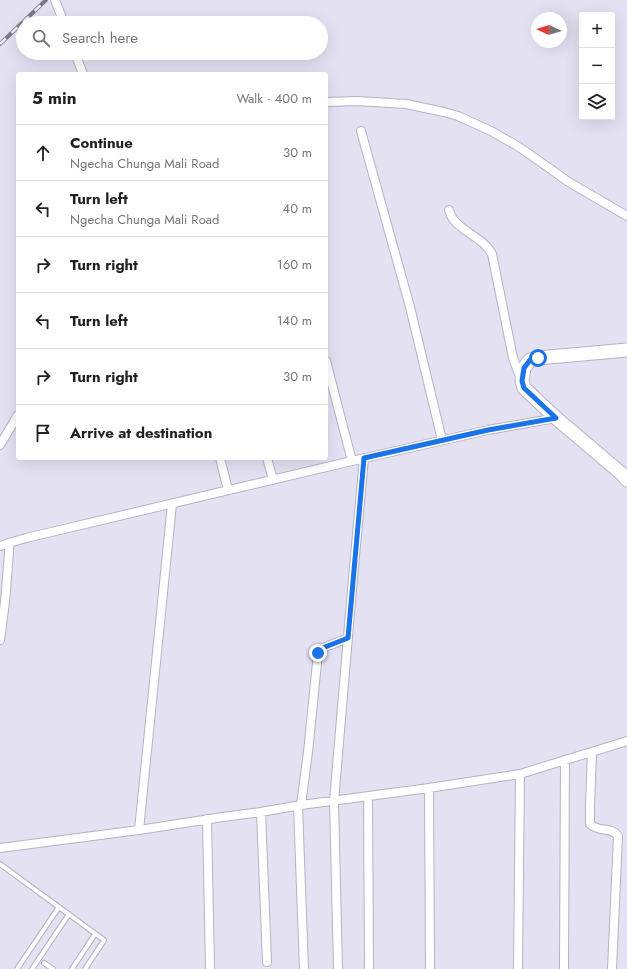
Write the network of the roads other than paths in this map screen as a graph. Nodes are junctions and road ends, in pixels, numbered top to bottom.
1 (56, 4) edge
2 (61, 16) edge
3 (78, 60) edge
4 (82, 72) edge
5 (328, 102) edge
6 (362, 131) dead end
7 (449, 210) dead end
8 (627, 216) edge
9 (627, 350) edge
10 (328, 369) edge
11 (522, 381) junction
12 (16, 418) edge
13 (556, 418) junction
14 (442, 440) junction
15 (0, 445) edge
16 (364, 458) junction
17 (220, 460) edge
18 (268, 460) edge
19 (352, 461) junction
20 (273, 480) junction
21 (627, 480) edge
22 (228, 490) junction
23 (172, 504) junction
24 (9, 543) junction
25 (0, 546) edge
26 (348, 638) junction
27 (0, 640) edge
28 (627, 741) edge
29 (592, 752) junction
30 (565, 760) junction
31 (520, 774) junction
32 (429, 788) junction
33 (368, 796) junction
34 (334, 801) junction
35 (299, 806) junction
36 (261, 812) junction
37 (207, 819) junction
38 (139, 830) junction
39 (0, 848) edge
40 (0, 864) edge
41 (59, 907) junction
42 (69, 914) junction
43 (95, 934) junction
44 (267, 962) dead end
45 (44, 963) dead end
46 (17, 969) edge
47 (32, 969) edge
48 (53, 969) edge
49 (72, 969) edge
50 (85, 969) edge
51 (210, 969) edge
52 (304, 969) edge
53 (338, 969) edge
54 (370, 969) edge
55 (430, 969) edge
56 (518, 969) edge
57 (564, 969) edge
58 (612, 969) edge

1 - 2 street
3 - 4 street
5 - 8 street
6 - 14 street
7 - 11 street
9 - 11 main road
10 - 19 street
11 - 13 main road
12 - 15 street
13 - 14 street
13 - 21 main road
14 - 16 street
16 - 19 street
16 - 26 street
17 - 22 street
18 - 20 street
19 - 20 street
20 - 22 street
22 - 23 street
23 - 24 street
23 - 38 street
24 - 25 street
24 - 27 street
26 - 34 street
26 - 35 street
28 - 29 street
29 - 30 street
29 - 58 street
30 - 31 street
30 - 57 street
31 - 32 street
31 - 56 street
32 - 33 street
32 - 55 street
33 - 34 street
33 - 54 street
34 - 35 street
34 - 53 street
35 - 36 street
35 - 52 street
36 - 37 street
36 - 44 street
37 - 38 street
37 - 51 street
38 - 39 street
40 - 41 lane
41 - 42 lane
41 - 46 lane
42 - 43 lane
42 - 47 lane
43 - 49 lane
43 - 50 lane
45 - 48 lane

